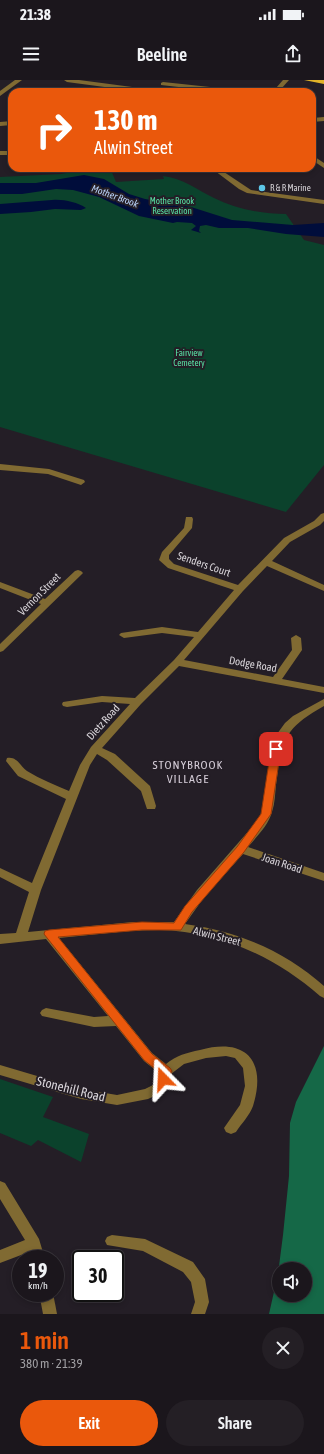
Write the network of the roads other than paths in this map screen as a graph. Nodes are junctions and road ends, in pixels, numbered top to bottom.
1 (19, 80) edge
2 (67, 80) edge
3 (286, 80) edge
4 (307, 80) edge
5 (165, 82) edge
6 (324, 82) edge
7 (8, 88) edge
8 (126, 88) edge
9 (199, 88) edge
10 (279, 88) dead end
11 (0, 94) edge
12 (8, 96) dead end
13 (220, 172) edge
14 (324, 202) edge
15 (0, 467) edge
16 (81, 482) dead end
17 (324, 516) edge
18 (189, 519) dead end
19 (266, 562) junction
20 (78, 573) dead end
21 (2, 586) edge
22 (323, 587) edge
23 (240, 589) junction
24 (46, 603) junction
25 (124, 635) dead end
26 (200, 635) junction
27 (296, 638) dead end
28 (0, 649) edge
29 (177, 662) junction
30 (276, 680) junction
31 (324, 690) edge
32 (137, 702) junction
33 (324, 702) edge
34 (67, 704) dead end
35 (95, 748) junction
36 (11, 761) dead end
37 (72, 798) junction
38 (152, 806) dead end
39 (241, 849) junction
40 (0, 872) edge
41 (324, 877) edge
42 (35, 890) junction
43 (177, 927) junction
44 (49, 934) junction
45 (20, 937) junction
46 (0, 939) edge
47 (324, 994) edge
48 (46, 1013) dead end
49 (119, 1021) junction
50 (0, 1070) edge
51 (166, 1071) junction
52 (231, 1128) dead end
53 (0, 1187) edge
54 (112, 1241) dead end
55 (34, 1243) junction
56 (36, 1250) edge
57 (0, 1257) edge
58 (48, 1302) edge
59 (50, 1314) edge
60 (198, 1314) edge

1 - 7 street
2 - 8 street
3 - 10 street
4 - 6 main road
5 - 9 street
11 - 12 street
13 - 14 street
15 - 16 street
17 - 19 street, Dietz Road
18 - 23 street, Senders Court
19 - 22 street
19 - 23 street, Dietz Road
20 - 24 street, Vernon Street
21 - 24 street
23 - 26 street, Dietz Road
24 - 28 street, Vernon Street
25 - 26 street
26 - 29 street, Dietz Road
27 - 30 street
29 - 30 street, Dodge Road
29 - 32 street, Dietz Road
30 - 31 street, Dodge Road
32 - 34 street
32 - 35 street, Dietz Road
33 - 39 street
35 - 37 street, Dietz Road
35 - 38 street
36 - 37 street
37 - 42 street, Dietz Road
39 - 41 street, Joan Road
39 - 43 street
40 - 42 street
42 - 45 street, Dietz Road
43 - 44 street, Alwin Street
43 - 47 street, Alwin Street
44 - 45 street, Alwin Street
44 - 49 street
45 - 46 street, Alwin Street
48 - 49 street
49 - 51 street
50 - 51 street, Stonehill Road
51 - 52 street
53 - 55 street
54 - 60 street
55 - 56 street
55 - 57 street
58 - 59 street

